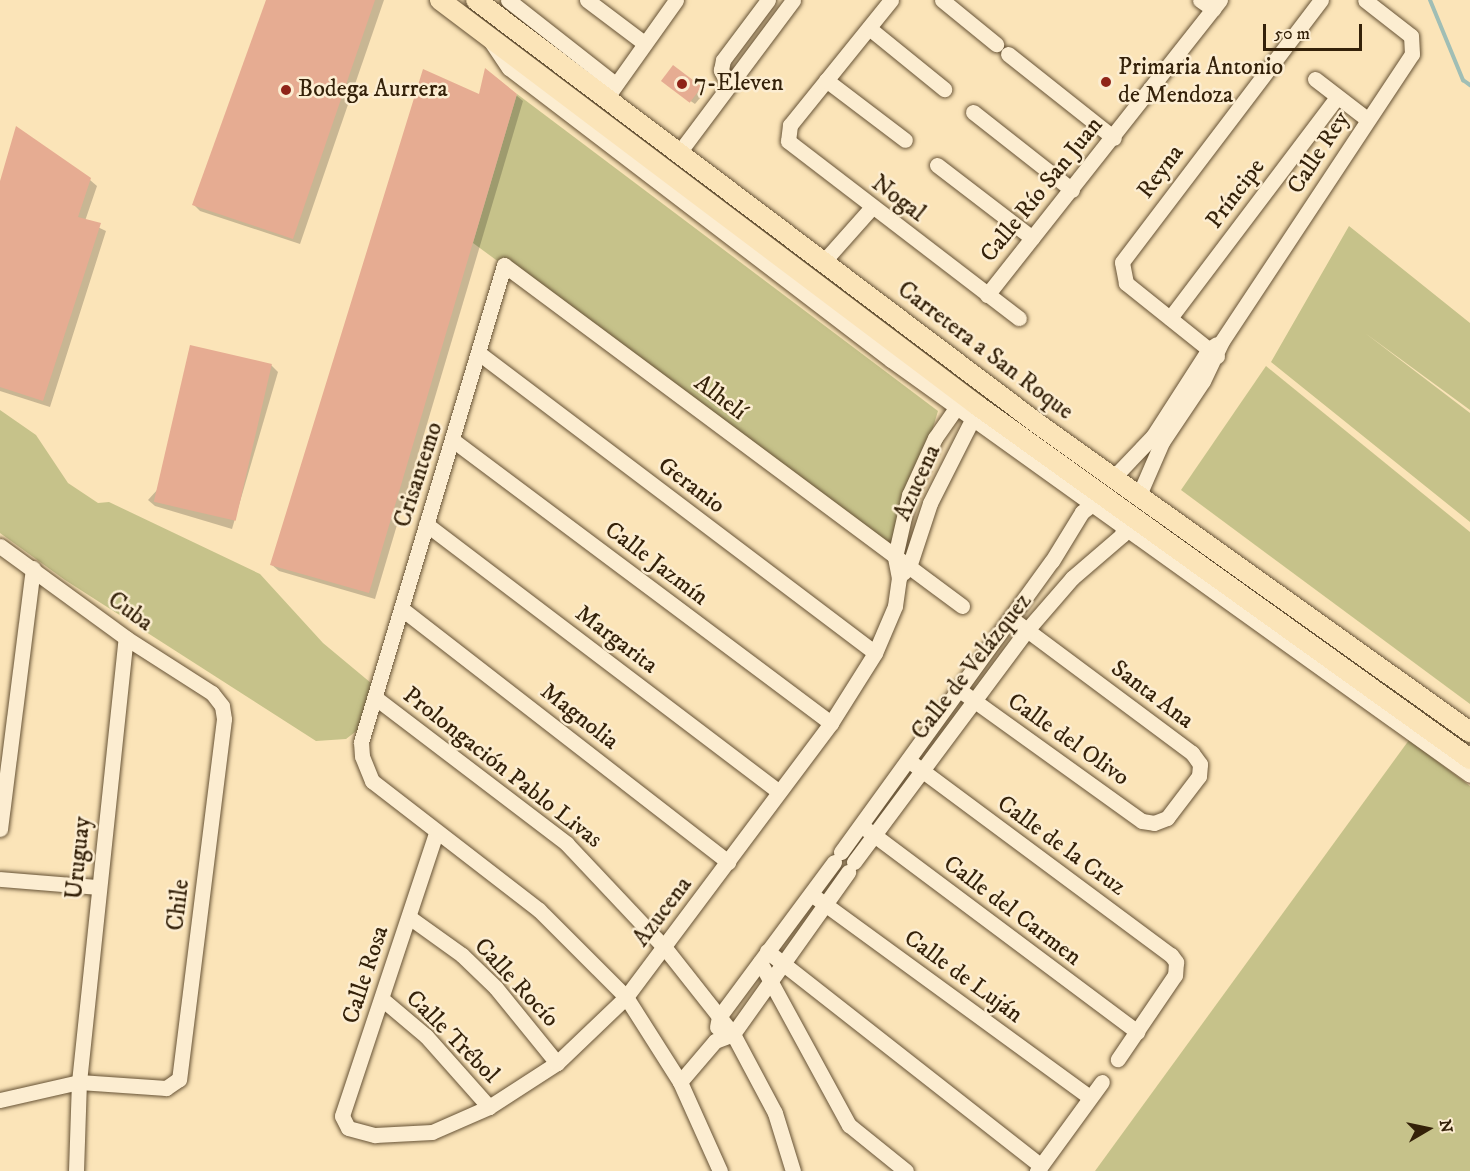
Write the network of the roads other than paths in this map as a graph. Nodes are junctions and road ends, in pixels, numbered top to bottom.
1 (440, 0) edge
2 (476, 0) edge
3 (508, 0) edge
4 (587, 0) edge
5 (676, 0) edge
6 (768, 0) edge
7 (793, 0) edge
8 (891, 0) edge
9 (942, 0) edge
10 (1321, 0) edge
11 (1365, 0) edge
12 (1211, 3) edge
13 (869, 28) junction
14 (489, 37) junction
15 (644, 43) junction
16 (573, 74) junction
17 (1315, 79) dead end
18 (826, 80) junction
19 (728, 84) junction
20 (944, 88) dead end
21 (610, 92) junction
22 (1337, 97) junction
23 (973, 112) dead end
24 (1367, 119) junction
25 (1114, 138) junction
26 (906, 140) dead end
27 (678, 154) junction
28 (937, 165) dead end
29 (1072, 190) junction
30 (871, 208) junction
31 (1032, 238) junction
32 (762, 243) junction
33 (824, 261) junction
34 (504, 265) joint
35 (987, 295) junction
36 (863, 318) junction
37 (1018, 318) dead end
38 (1170, 318) junction
39 (1216, 348) junction
40 (938, 349) junction
41 (480, 354) junction
42 (971, 405) junction
43 (1038, 424) junction
44 (1157, 439) junction
45 (454, 441) junction
46 (1077, 452) junction
47 (1114, 477) junction
48 (1139, 495) junction
49 (1113, 506) junction
50 (426, 524) junction
51 (1178, 524) junction
52 (0, 546) edge
53 (895, 557) junction
54 (1052, 561) junction
55 (33, 568) junction
56 (904, 572) junction
57 (1072, 578) junction
58 (962, 606) dead end
59 (402, 609) junction
60 (1011, 618) junction
61 (1027, 630) junction
62 (126, 638) junction
63 (875, 653) junction
64 (958, 689) junction
65 (377, 699) junction
66 (972, 700) junction
67 (224, 719) joint
68 (831, 723) junction
69 (1470, 732) edge
70 (1470, 759) edge
71 (908, 760) junction
72 (921, 770) junction
73 (1470, 775) edge
74 (779, 792) junction
75 (1154, 823) joint
76 (861, 826) junction
77 (0, 829) edge
78 (436, 833) junction
79 (873, 836) junction
80 (728, 862) junction
81 (0, 879) edge
82 (98, 887) junction
83 (812, 894) junction
84 (826, 905) junction
85 (409, 917) junction
86 (665, 948) junction
87 (763, 956) junction
88 (783, 965) junction
89 (772, 981) junction
90 (626, 997) junction
91 (382, 999) junction
92 (719, 1017) junction
93 (1137, 1032) junction
94 (733, 1034) junction
95 (715, 1041) junction
96 (1118, 1059) dead end
97 (557, 1063) junction
98 (79, 1082) junction
99 (680, 1082) junction
100 (1102, 1083) dead end
101 (1089, 1097) junction
102 (0, 1100) edge
103 (489, 1107) junction
104 (348, 1128) joint
105 (1039, 1168) edge
106 (76, 1171) edge
107 (720, 1171) edge
108 (793, 1171) edge
109 (906, 1171) edge

1 - 14 main road
2 - 16 main road, Carretera a San Roque
3 - 21 street
4 - 15 street
5 - 15 street
6 - 19 street
7 - 19 street
8 - 13 street
9 - 25 street
10 - 38 street, Reyna
11 - 24 street, Calle Rey
12 - 25 street, Calle Río San Juan
13 - 18 street
13 - 20 street
14 - 16 main road
14 - 32 main road, Carretera a San Roque
14 - 42 street
15 - 21 street
16 - 21 main road, Carretera a San Roque
17 - 22 street
18 - 26 street
18 - 30 street, Nogal
19 - 27 street
21 - 27 main road, Carretera a San Roque
22 - 24 street
22 - 38 street, Príncipe
23 - 29 street
24 - 39 street, Calle Rey
25 - 29 street, Calle Río San Juan
27 - 33 main road, Carretera a San Roque
28 - 31 street
29 - 31 street, Calle Río San Juan
30 - 33 street
30 - 35 street, Nogal
31 - 35 street, Calle Río San Juan
32 - 33 main road
32 - 36 main road, Carretera a San Roque
33 - 36 main road
33 - 40 main road, Carretera a San Roque
34 - 41 street, Crisantemo
34 - 53 street, Alhelí
35 - 37 street, Nogal
36 - 42 main road, Carretera a San Roque
38 - 39 street, Reyna
39 - 44 street, Calle Rey
40 - 42 main road
40 - 43 main road, Carretera a San Roque
41 - 45 street, Crisantemo
41 - 63 street, Geranio
42 - 43 main road
42 - 49 main road, Carretera a San Roque
42 - 53 street
42 - 56 street, Azucena
43 - 46 main road, Carretera a San Roque
44 - 47 street, Calle Rey
44 - 48 street, Calle Rey
45 - 50 street, Crisantemo
45 - 68 street, Calle Jazmín
46 - 47 main road, Carretera a San Roque
46 - 49 main road
47 - 48 main road, Carretera a San Roque
48 - 51 main road, Carretera a San Roque
49 - 51 main road
49 - 54 street, Calle de Velázquez
49 - 57 street, Calle de Velázquez
49 - 70 main road, Carretera a San Roque
49 - 73 street
50 - 59 street, Crisantemo
50 - 74 street, Margarita
51 - 69 main road, Carretera a San Roque
52 - 55 street, Cuba
53 - 56 street, Azucena
54 - 57 street
54 - 60 street, Calle de Velázquez
55 - 62 street, Cuba
55 - 77 street
56 - 58 street
56 - 63 street, Azucena
57 - 61 street, Calle de Velázquez
59 - 65 street, Crisantemo
59 - 80 street, Magnolia
60 - 61 street, Santa Ana
60 - 64 street, Calle de Velázquez
61 - 66 street, Calle de Velázquez
61 - 75 street, Santa Ana
62 - 67 street, Cuba
62 - 82 street, Uruguay
63 - 68 street, Azucena
64 - 66 street, Calle del Olivo
64 - 71 street, Calle de Velázquez
65 - 78 street, Crisantemo
65 - 86 street, Prolongación Pablo Livas
66 - 72 street, Calle de Velázquez
66 - 75 street, Calle del Olivo
67 - 98 street, Chile
68 - 74 street, Azucena
71 - 72 street, Calle de la Cruz
71 - 76 street, Calle de Velázquez
72 - 79 street, Calle de Velázquez
72 - 93 street, Calle de la Cruz
74 - 80 street, Azucena
76 - 79 street, Calle del Carmen
76 - 83 street, Calle de Velázquez
78 - 85 street, Calle Rosa
78 - 90 street
79 - 84 street, Calle de Velázquez
79 - 93 street, Calle del Carmen
80 - 86 street, Azucena
81 - 82 street
82 - 98 street, Uruguay
83 - 84 street, Calle de Luján
83 - 87 street, Calle de Velázquez
84 - 88 street, Calle de Velázquez
84 - 101 street, Calle de Luján
85 - 91 street, Calle Rosa
85 - 97 street, Calle Rocío
86 - 90 street, Azucena
86 - 92 street, Prolongación Pablo Livas
87 - 88 street
87 - 89 street
87 - 92 street, Calle de Velázquez
88 - 89 street, Calle de Velázquez
88 - 105 street
89 - 94 street, Calle de Velázquez
89 - 109 street
90 - 97 street, Azucena
90 - 99 street
91 - 103 street, Calle Trébol
91 - 104 street, Calle Rosa
92 - 94 street, Prolongación Pablo Livas
92 - 95 street
93 - 96 street
94 - 95 street
94 - 108 street, Prolongación Pablo Livas
95 - 99 street
97 - 103 street, Azucena
98 - 102 street
98 - 106 street, Uruguay
99 - 107 street
100 - 101 street
101 - 105 street
103 - 104 street, Azucena

